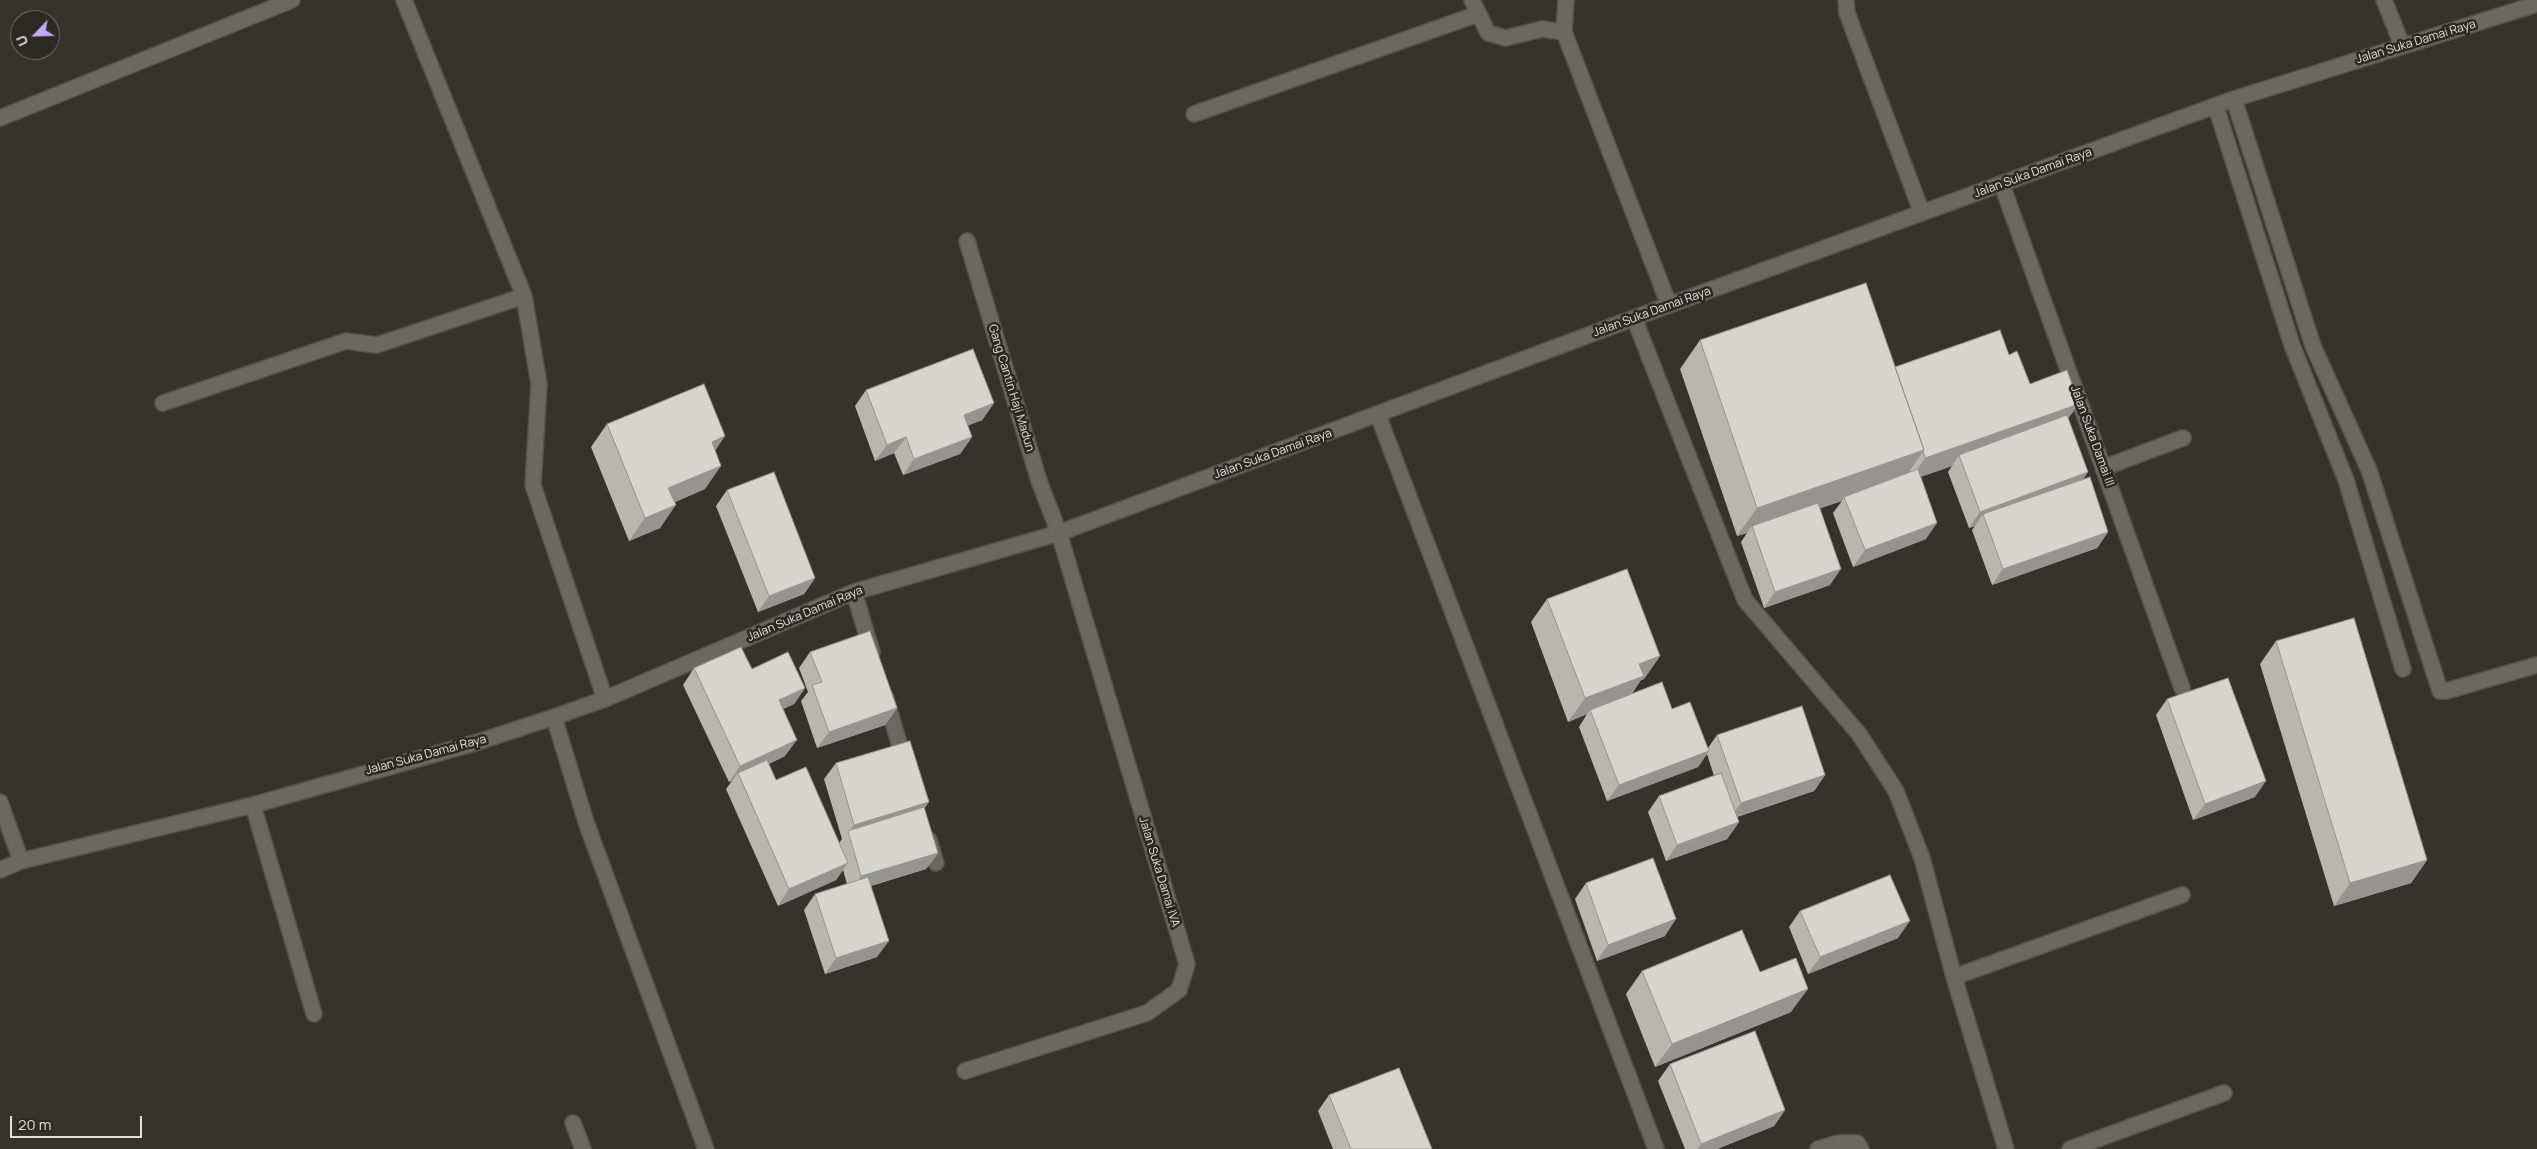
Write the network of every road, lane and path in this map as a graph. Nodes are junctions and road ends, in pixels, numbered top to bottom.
1 (292, 0) edge
2 (404, 0) edge
3 (1566, 0) edge
4 (1846, 0) edge
5 (2384, 0) edge
6 (2537, 4) edge
7 (1475, 7) edge
8 (1564, 32) junction
9 (2402, 45) junction
10 (2234, 99) junction
11 (2216, 106) junction
12 (1194, 114) dead end
13 (0, 118) edge
14 (2002, 185) junction
15 (1922, 213) junction
16 (967, 241) dead end
17 (524, 296) junction
18 (1669, 305) junction
19 (1634, 318) junction
20 (163, 403) dead end
21 (1378, 415) junction
22 (2183, 438) dead end
23 (2103, 468) junction
24 (1058, 534) junction
25 (854, 592) junction
26 (2537, 665) edge
27 (876, 666) edge
28 (2403, 669) dead end
29 (882, 685) edge
30 (2182, 688) dead end
31 (605, 699) junction
32 (554, 717) junction
33 (910, 779) edge
34 (0, 802) edge
35 (253, 804) junction
36 (924, 825) edge
37 (20, 861) junction
38 (936, 863) edge
39 (0, 870) edge
40 (2182, 895) dead end
41 (1954, 977) junction
42 (314, 1014) dead end
43 (965, 1071) dead end
44 (2224, 1093) dead end
45 (573, 1123) dead end
46 (583, 1149) edge
47 (706, 1149) edge
48 (1656, 1149) edge
49 (1818, 1149) edge
50 (1861, 1149) edge
51 (2006, 1149) edge
52 (2070, 1149) edge

1 - 13 street
2 - 17 street
3 - 8 street
4 - 15 street
5 - 9 street
6 - 9 street, Jalan Suka Damai Raya
7 - 8 street
7 - 12 street
8 - 18 street
9 - 10 street, Jalan Suka Damai Raya
10 - 11 street, Jalan Suka Damai Raya
10 - 26 street
11 - 14 street, Jalan Suka Damai Raya
11 - 28 street
14 - 15 street, Jalan Suka Damai Raya
14 - 23 street, Jalan Suka Damai III
15 - 18 street, Jalan Suka Damai Raya
16 - 24 street, Gang Cantin Haji Madun
17 - 20 street
17 - 31 street
18 - 19 street, Jalan Suka Damai Raya
19 - 21 street, Jalan Suka Damai Raya
19 - 41 street
21 - 24 street, Jalan Suka Damai Raya
21 - 48 street
22 - 23 street
23 - 30 street, Jalan Suka Damai III
24 - 25 street, Jalan Suka Damai Raya
24 - 43 street, Jalan Suka Damai IVA
25 - 27 street
25 - 31 street, Jalan Suka Damai Raya
29 - 33 street
31 - 32 street, Jalan Suka Damai Raya
32 - 35 street, Jalan Suka Damai Raya
32 - 47 street
34 - 37 street
35 - 37 street, Jalan Suka Damai Raya
35 - 42 street
36 - 38 street
37 - 39 street, Jalan Suka Damai Raya
40 - 41 street
41 - 51 street
44 - 52 street
45 - 46 street
49 - 50 street

